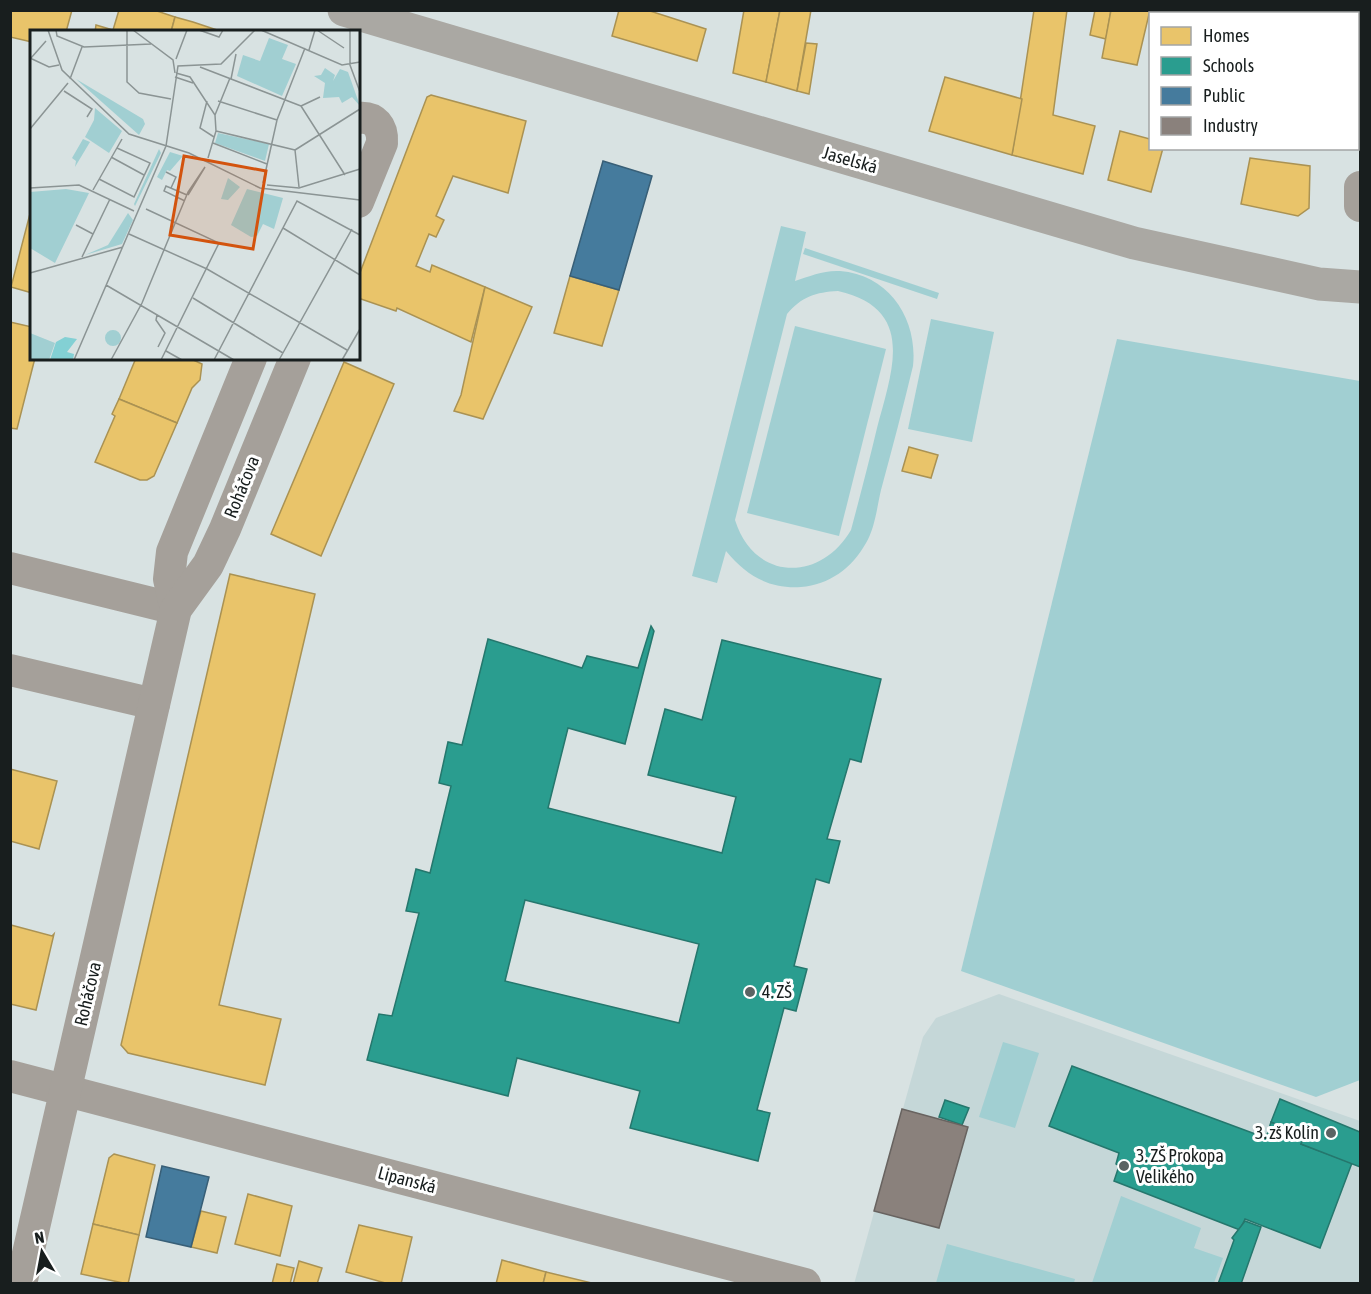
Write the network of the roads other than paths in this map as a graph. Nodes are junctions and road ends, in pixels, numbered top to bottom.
1 (344, 10) edge
2 (360, 118) edge
3 (1360, 187) edge
4 (360, 197) edge
5 (1360, 206) edge
6 (1360, 287) edge
7 (249, 360) edge
8 (294, 360) edge
9 (10, 568) edge
10 (176, 609) junction
11 (10, 670) edge
12 (154, 704) junction
13 (10, 1076) edge
14 (65, 1091) junction
15 (21, 1284) edge
16 (805, 1284) edge

1 - 6 street, Jaselská
2 - 4 street
3 - 5 street
7 - 10 street, Roháčova
8 - 10 street, Roháčova
9 - 10 street
10 - 12 street, Roháčova
11 - 12 street
12 - 14 street, Roháčova
13 - 14 street, Lipanská
14 - 15 street, Roháčova
14 - 16 street, Lipanská

